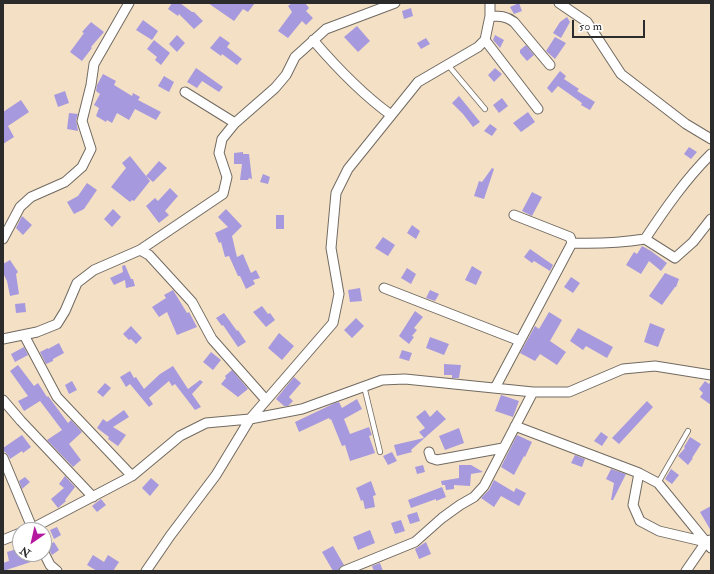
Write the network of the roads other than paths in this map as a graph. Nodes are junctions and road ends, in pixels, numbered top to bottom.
1 (129, 3) edge
2 (395, 3) edge
3 (490, 3) edge
4 (559, 3) edge
5 (378, 6) edge
6 (490, 16) junction
7 (314, 40) junction
8 (485, 40) junction
9 (448, 64) junction
10 (550, 66) dead end
11 (185, 92) dead end
12 (485, 109) dead end
13 (538, 109) dead end
14 (391, 115) junction
15 (235, 123) junction
16 (711, 139) edge
17 (711, 154) edge
18 (514, 215) dead end
19 (711, 219) edge
20 (3, 239) edge
21 (645, 239) junction
22 (572, 242) junction
23 (140, 250) junction
24 (384, 288) dead end
25 (24, 335) junction
26 (3, 339) edge
27 (520, 341) junction
28 (711, 374) edge
29 (364, 386) junction
30 (495, 388) junction
31 (533, 392) junction
32 (3, 400) edge
33 (266, 400) junction
34 (250, 419) junction
35 (515, 426) junction
36 (688, 431) dead end
37 (504, 448) junction
38 (380, 452) dead end
39 (429, 452) dead end
40 (3, 458) edge
41 (638, 473) junction
42 (132, 476) junction
43 (658, 483) junction
44 (93, 497) junction
45 (28, 522) edge
46 (46, 522) edge
47 (709, 543) edge
48 (48, 562) edge
49 (57, 571) edge
50 (146, 571) edge
51 (344, 571) edge
52 (686, 571) edge

1 - 20 street
2 - 5 street
3 - 6 street
4 - 16 street
5 - 7 street
6 - 8 street
6 - 10 street
7 - 14 street
7 - 15 street
8 - 9 street
8 - 13 street
9 - 12 lane
9 - 14 street
11 - 15 street
14 - 33 street
15 - 23 street
17 - 21 street
18 - 22 street
19 - 21 street
21 - 22 street
22 - 27 street
23 - 25 street
23 - 33 street
24 - 27 street
25 - 26 street
25 - 42 street
27 - 30 street
28 - 31 street
29 - 30 street
29 - 34 street
29 - 38 lane
30 - 31 street
31 - 35 street
32 - 44 street
33 - 34 street
34 - 42 street
34 - 50 street
35 - 37 street
35 - 41 street
36 - 43 lane
37 - 39 street
37 - 51 street
40 - 45 street
41 - 43 street
41 - 47 street
42 - 44 street
43 - 47 street
44 - 46 street
47 - 52 street
48 - 49 street

